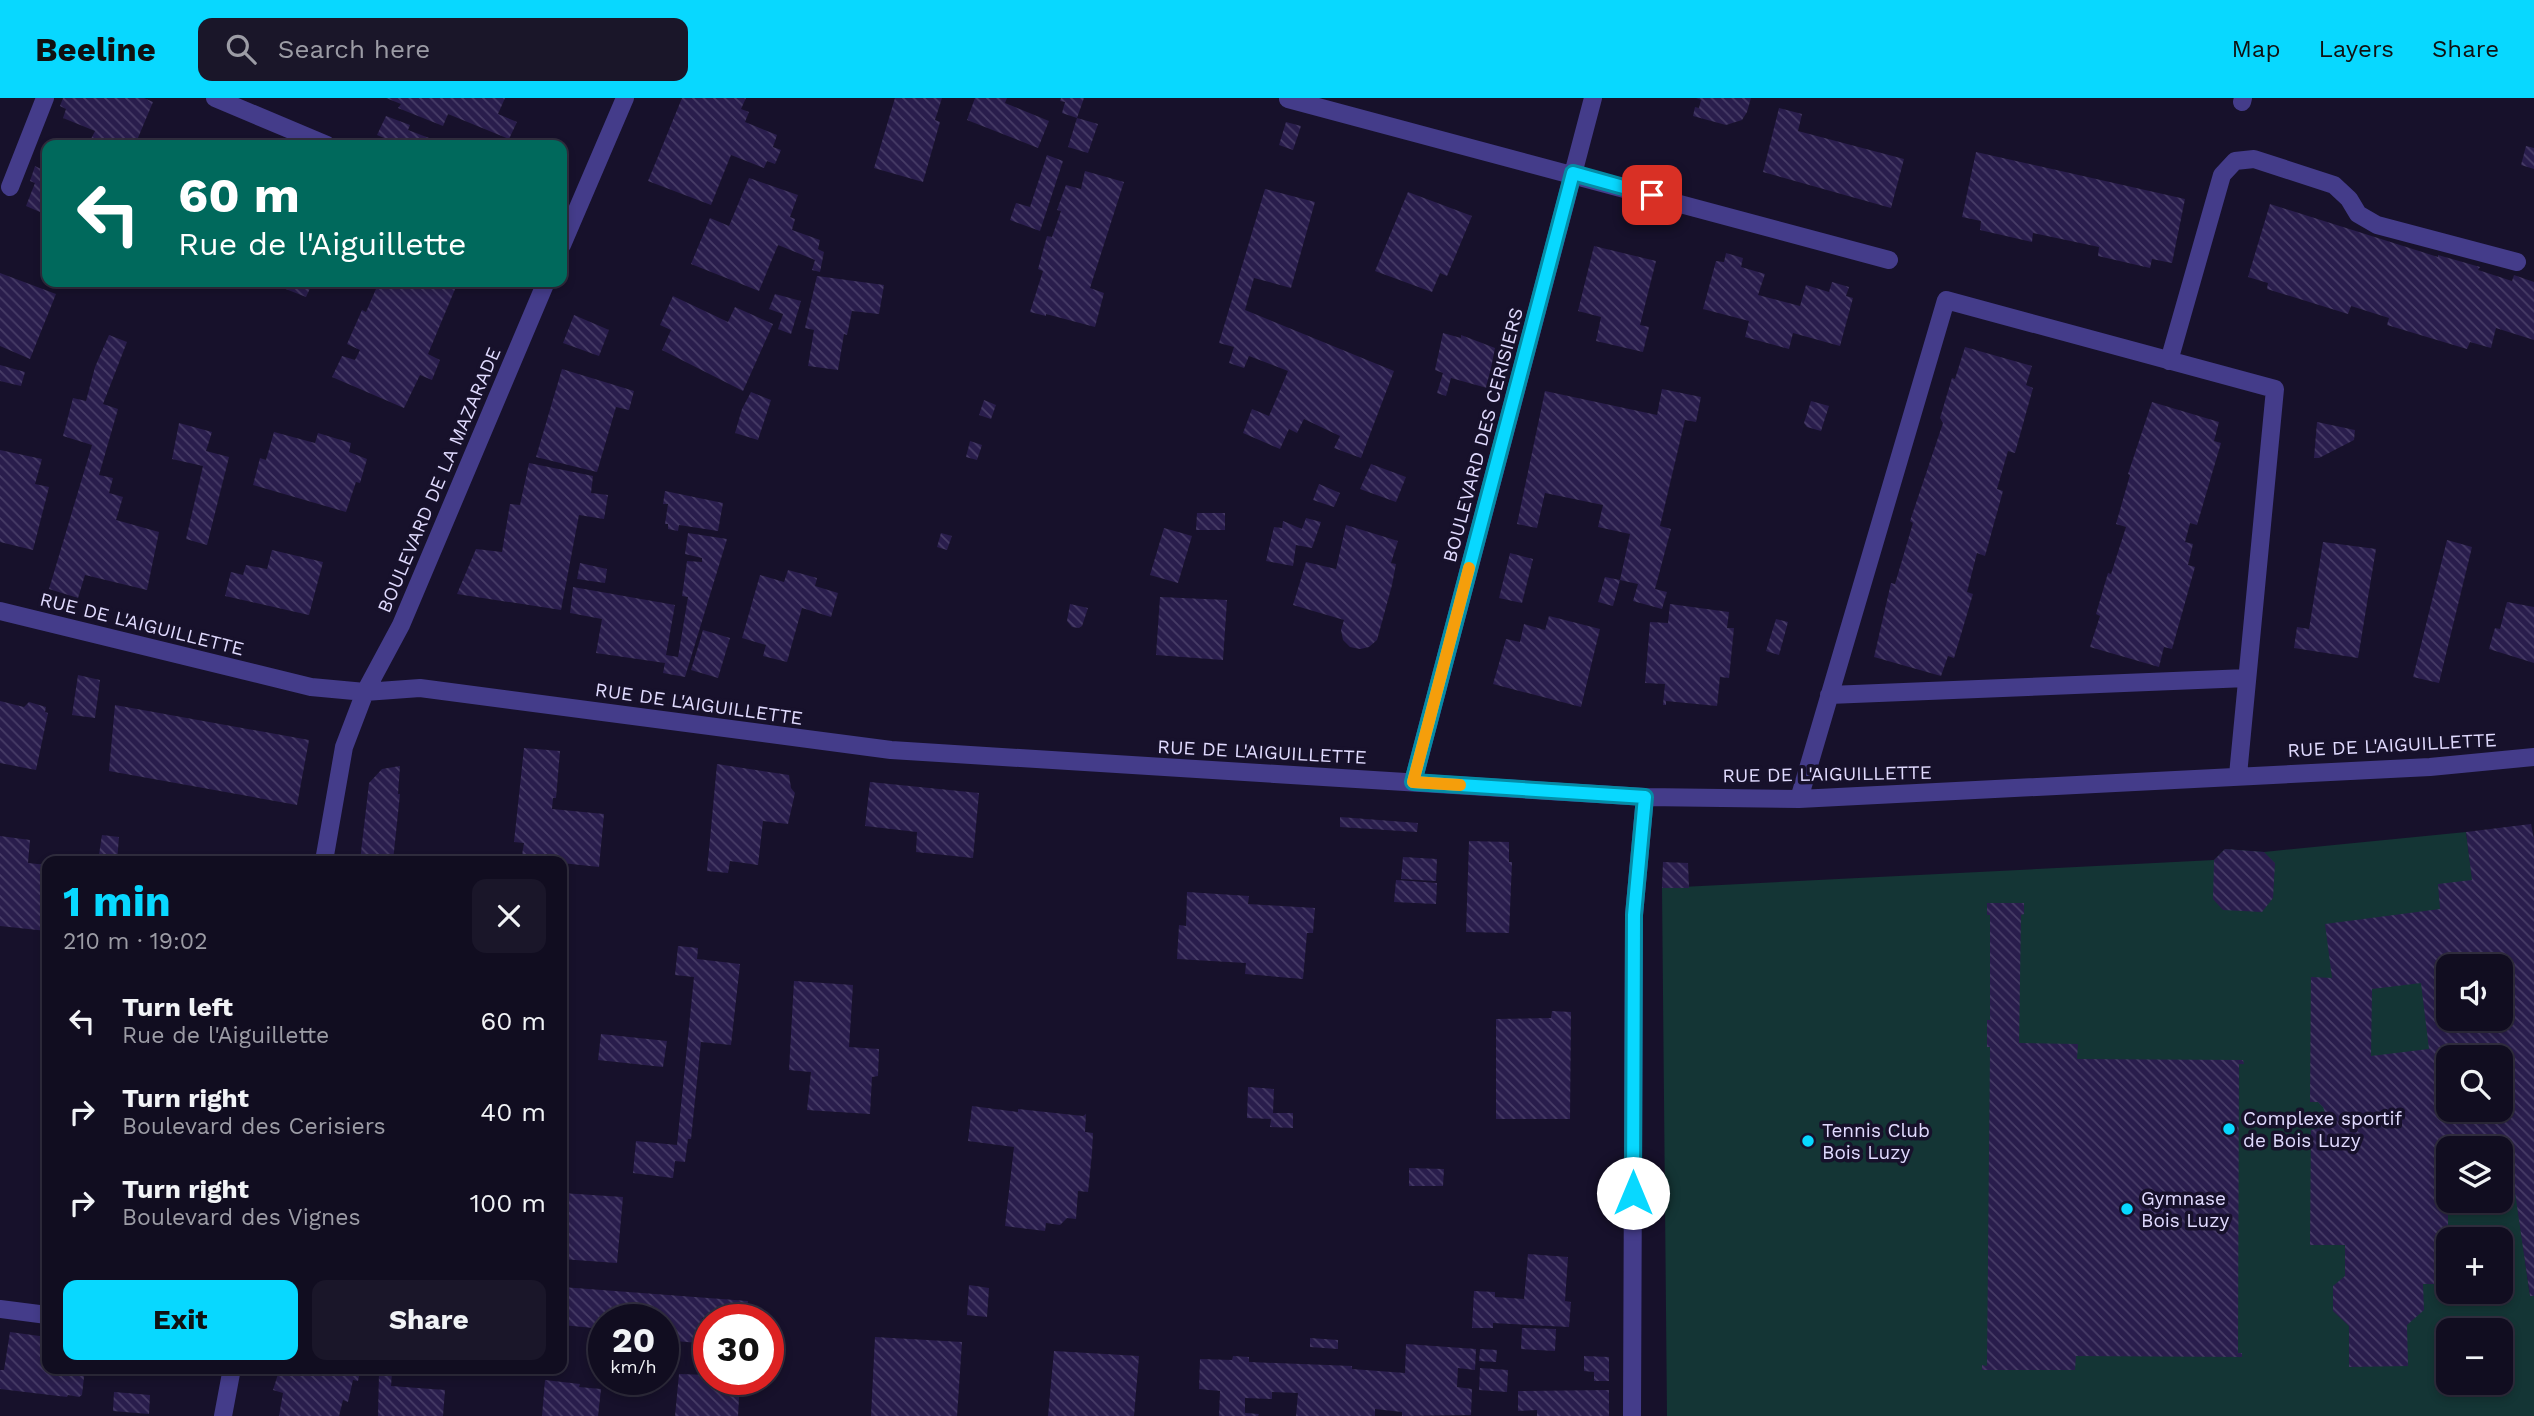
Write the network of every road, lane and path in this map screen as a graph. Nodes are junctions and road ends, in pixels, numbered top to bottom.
1 (45, 98) edge
2 (215, 98) edge
3 (625, 98) edge
4 (1592, 98) edge
5 (1288, 99) edge
6 (315, 140) edge
7 (1573, 173) junction
8 (10, 187) dead end
9 (567, 233) edge
10 (1889, 260) dead end
11 (2517, 262) dead end
12 (544, 287) edge
13 (2169, 361) junction
14 (0, 611) edge
15 (2247, 678) junction
16 (365, 692) junction
17 (1829, 695) junction
18 (2534, 757) edge
19 (2238, 775) junction
20 (1413, 782) junction
21 (1645, 797) junction
22 (1798, 799) junction
23 (325, 856) edge
24 (0, 1309) edge
25 (42, 1314) edge
26 (231, 1374) edge
27 (223, 1416) edge
28 (1632, 1416) edge

1 - 8 street
2 - 6 street
3 - 9 street
4 - 7 street, BOULEVARD DES CERISIERS
5 - 7 street
7 - 10 street
7 - 20 street, BOULEVARD DES CERISIERS
11 - 13 street
12 - 16 street, BOULEVARD DE LA MAZARADE
13 - 15 street
13 - 17 street
14 - 16 street, RUE DE L'AIGUILLETTE
15 - 17 street
15 - 19 street
16 - 20 street, RUE DE L'AIGUILLETTE
16 - 23 street, BOULEVARD DE LA MAZARADE
17 - 22 street
18 - 19 street, RUE DE L'AIGUILLETTE
19 - 22 street, RUE DE L'AIGUILLETTE
20 - 21 street, RUE DE L'AIGUILLETTE
21 - 22 street, RUE DE L'AIGUILLETTE
21 - 28 street
24 - 25 street
26 - 27 street

